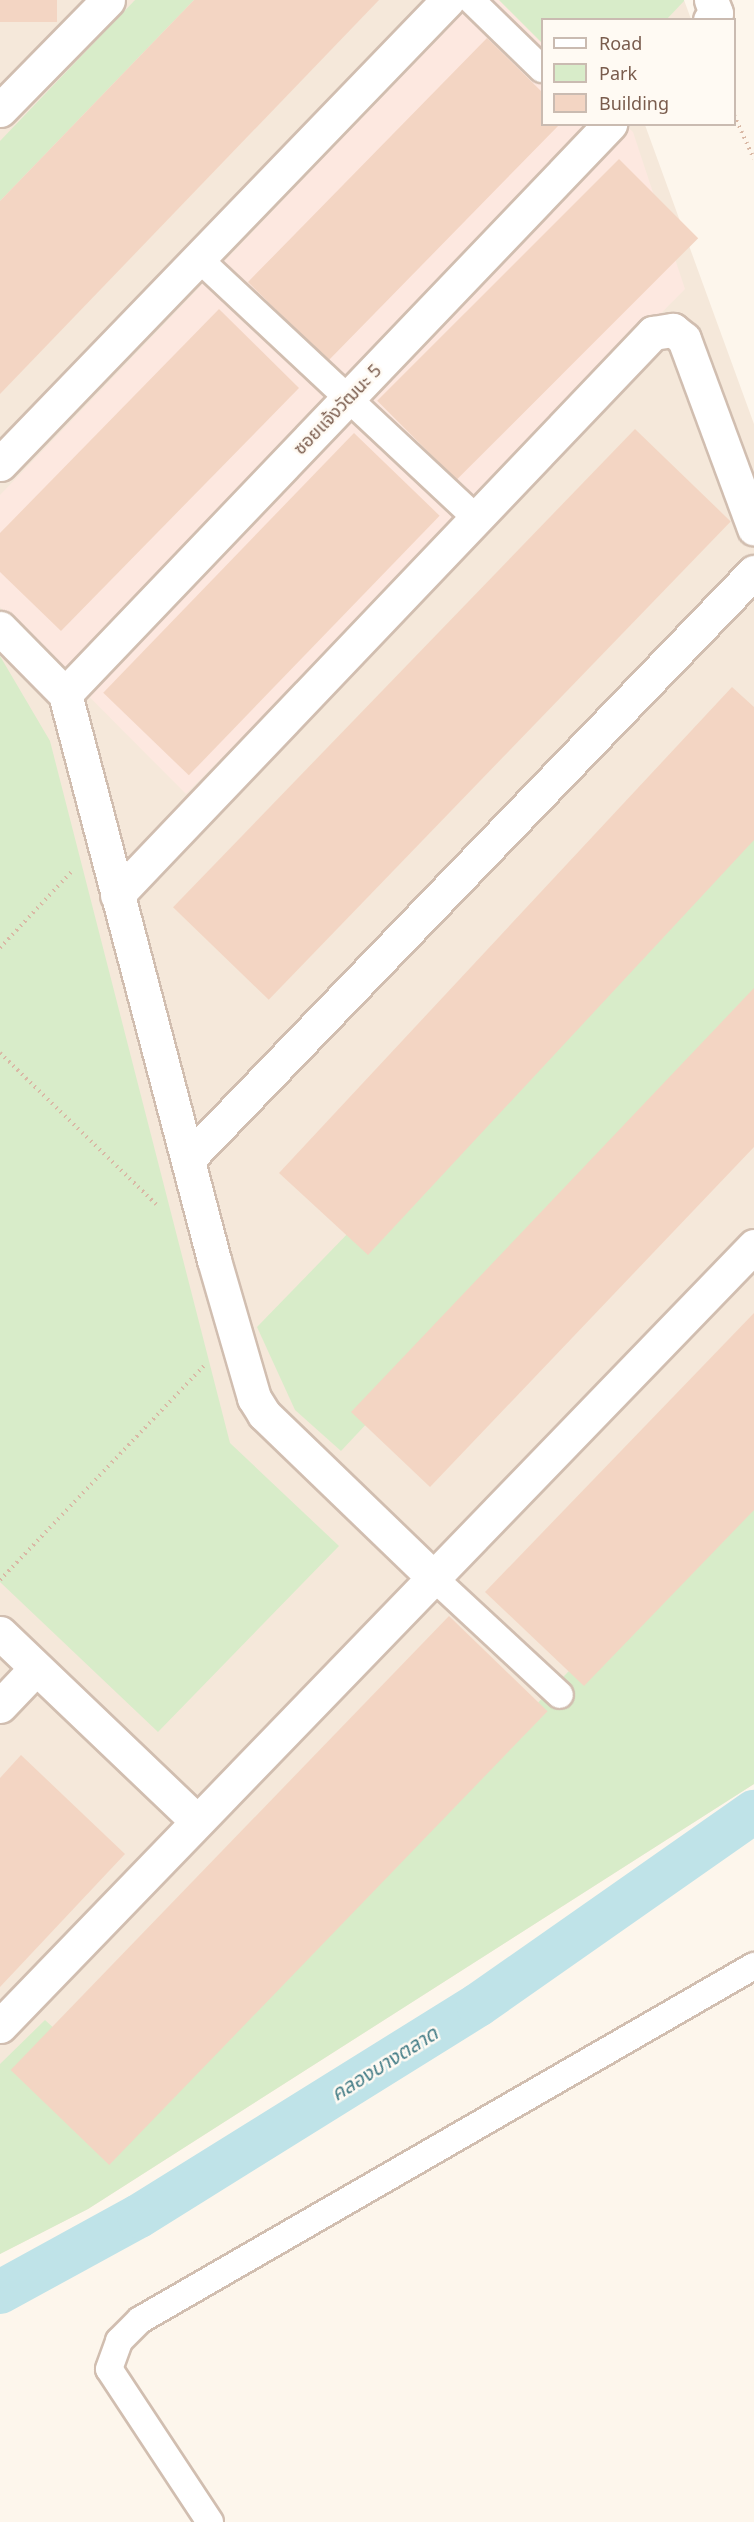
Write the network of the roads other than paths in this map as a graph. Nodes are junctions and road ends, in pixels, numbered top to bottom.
1 (108, 0) edge
2 (448, 0) edge
3 (471, 0) edge
4 (711, 0) edge
5 (712, 18) edge
6 (541, 67) edge
7 (0, 110) edge
8 (606, 126) edge
9 (198, 258) junction
10 (348, 398) junction
11 (0, 464) edge
12 (475, 518) junction
13 (754, 528) edge
14 (754, 572) edge
15 (0, 628) edge
16 (65, 694) junction
17 (117, 895) junction
18 (189, 1158) junction
19 (754, 1246) edge
20 (433, 1577) junction
21 (0, 1634) edge
22 (36, 1668) junction
23 (560, 1695) dead end
24 (0, 1706) edge
25 (197, 1821) junction
26 (754, 1966) edge
27 (0, 2026) edge
28 (210, 2522) edge

1 - 7 street
2 - 9 street
3 - 6 lane
4 - 5 street
8 - 10 street, ซอยแจ้งวัฒนะ 5
9 - 10 lane
9 - 11 street
10 - 12 lane
10 - 16 street, ซอยแจ้งวัฒนะ 5
12 - 13 street
12 - 17 street
14 - 18 street
15 - 16 street
16 - 17 street
17 - 18 street
18 - 20 street
19 - 20 street
20 - 23 lane
20 - 25 street
21 - 22 street
22 - 24 street
22 - 25 street
25 - 27 street
26 - 28 lane

